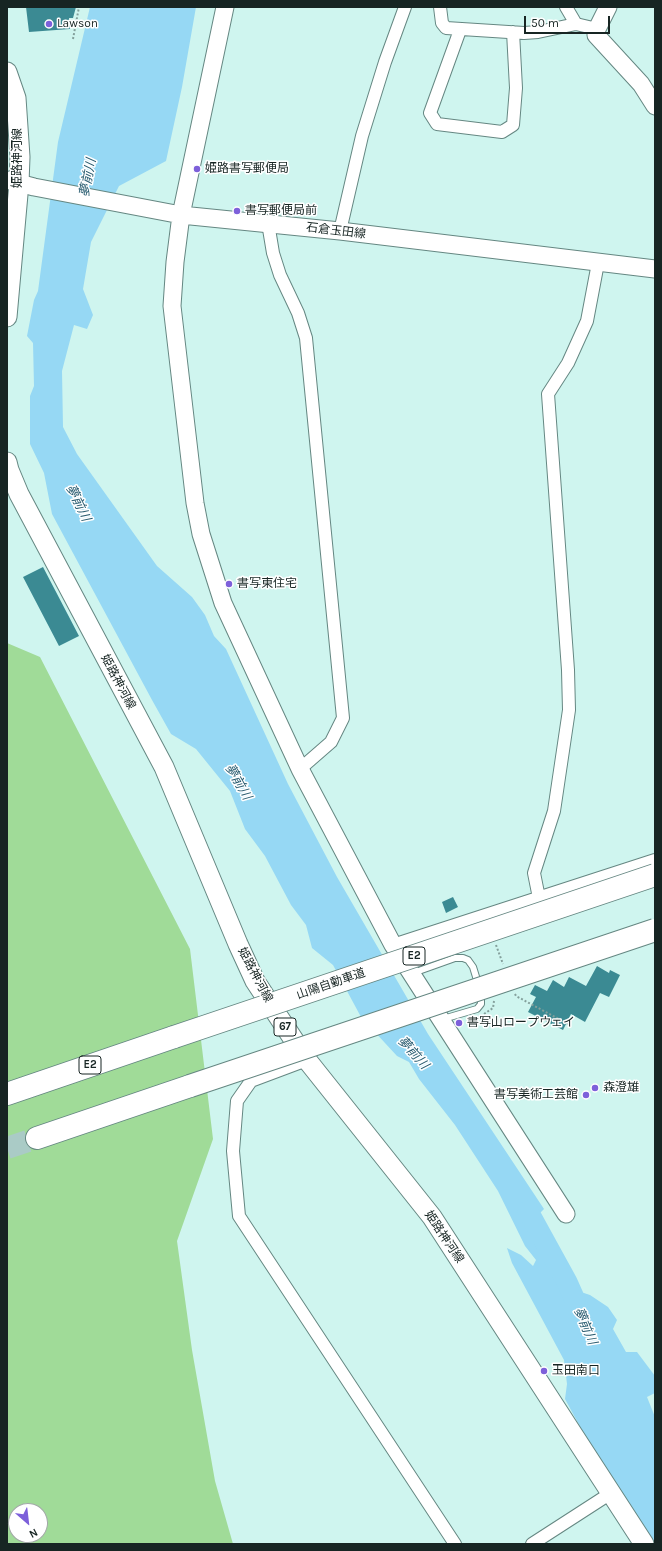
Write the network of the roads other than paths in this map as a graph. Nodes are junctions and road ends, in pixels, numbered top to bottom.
1 (225, 7) edge
2 (405, 7) edge
3 (440, 7) edge
4 (566, 7) edge
5 (608, 7) edge
6 (576, 24) junction
7 (597, 29) junction
8 (460, 30) junction
9 (513, 32) junction
10 (7, 72) edge
11 (655, 106) edge
12 (20, 183) edge
13 (175, 213) junction
14 (268, 223) junction
15 (340, 231) junction
16 (598, 263) junction
17 (655, 270) edge
18 (7, 310) edge
19 (7, 462) edge
20 (300, 769) junction
21 (655, 860) edge
22 (655, 875) edge
23 (539, 898) junction
24 (655, 930) edge
25 (393, 945) junction
26 (411, 974) junction
27 (441, 1020) junction
28 (307, 1060) junction
29 (7, 1094) edge
30 (37, 1138) tunnel mouth
31 (566, 1214) dead end
32 (611, 1493) junction
33 (454, 1544) edge
34 (532, 1544) edge
35 (644, 1544) edge

1 - 13 street
2 - 15 street
3 - 8 street
4 - 6 street
5 - 7 street
6 - 7 street
6 - 9 street
7 - 11 street
8 - 9 street
8 - 9 street
10 - 12 main road, 姫路神河線
12 - 13 street, 石倉玉田線
12 - 18 main road, 姫路神河線
13 - 14 street, 石倉玉田線
13 - 20 street
14 - 15 street, 石倉玉田線
14 - 20 street
15 - 16 street, 石倉玉田線
16 - 17 street, 石倉玉田線
16 - 23 street
19 - 28 main road, 姫路神河線 / 67
20 - 25 street
21 - 23 street
22 - 29 highway, 山陽自動車道 / E2, bridge
23 - 25 street
24 - 30 highway, bridge
25 - 26 street
26 - 27 street
26 - 27 lane
27 - 31 street
28 - 32 main road, 姫路神河線 / 67
28 - 33 street
32 - 34 street
32 - 35 main road, 姫路神河線 / 67

